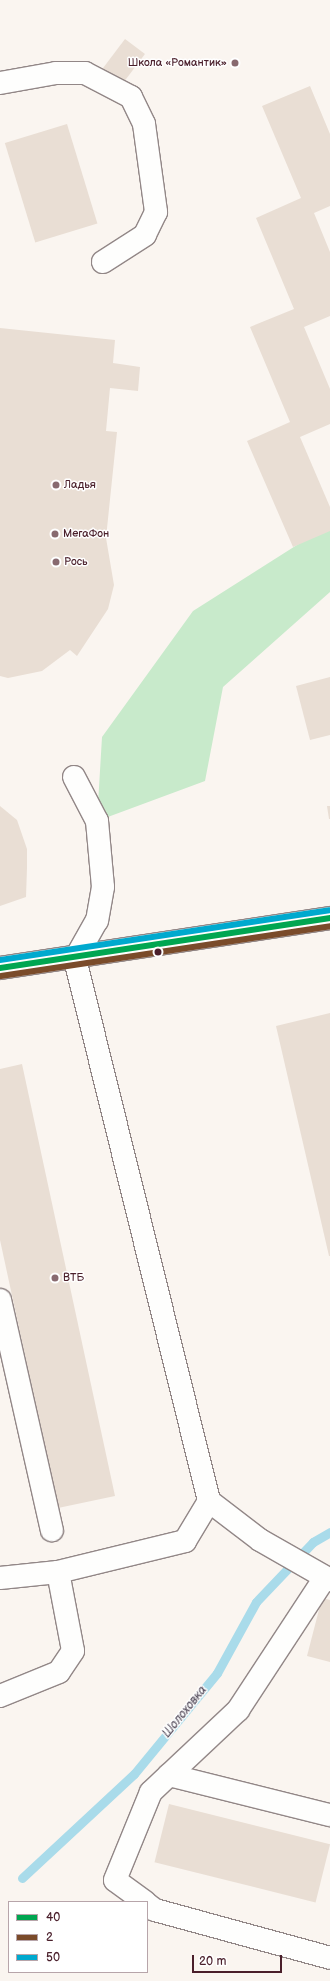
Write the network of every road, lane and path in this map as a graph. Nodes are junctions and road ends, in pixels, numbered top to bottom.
1 (0, 82) edge
2 (103, 262) dead end
3 (74, 777) dead end
4 (330, 918) edge
5 (75, 959) junction
6 (0, 968) edge
7 (0, 1300) edge
8 (210, 1502) junction
9 (52, 1530) dead end
10 (58, 1572) junction
11 (0, 1578) edge
12 (327, 1580) edge
13 (0, 1696) edge
14 (169, 1775) junction
15 (330, 1815) edge
16 (143, 1901) edge
17 (148, 1905) edge
18 (330, 1958) edge

1 - 2 street
3 - 5 street
4 - 5 street
5 - 6 street
5 - 8 street
7 - 9 street
8 - 10 street
8 - 12 street
10 - 11 street
10 - 13 street
12 - 14 street
14 - 15 street
14 - 16 street
17 - 18 street

